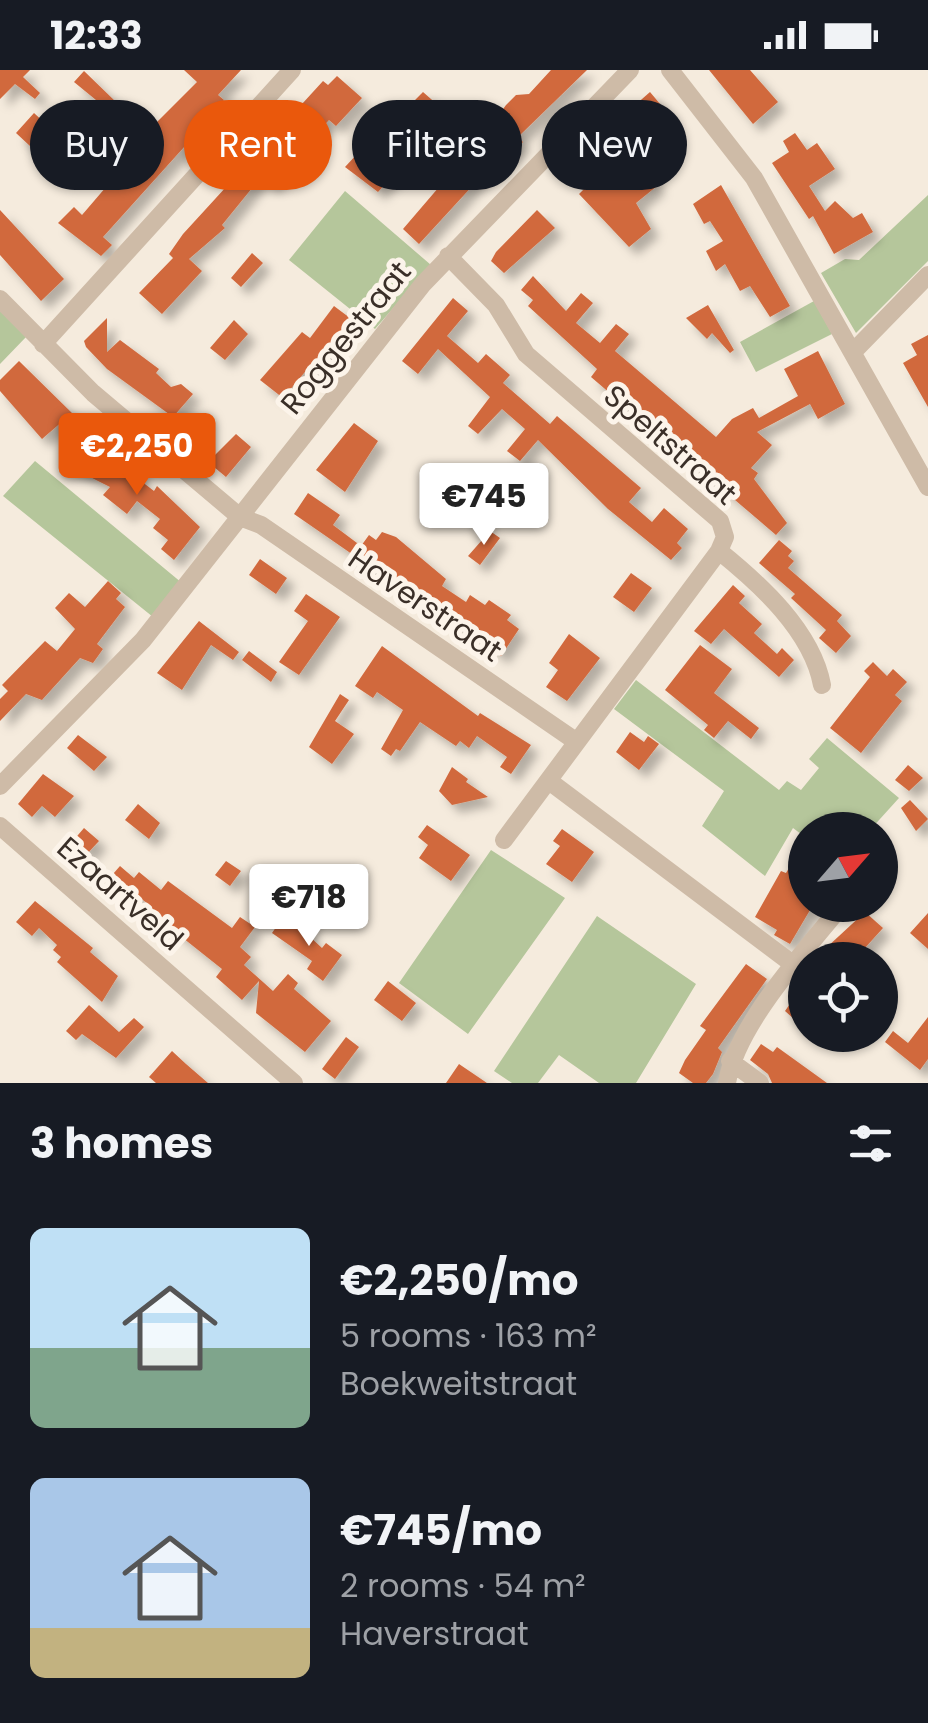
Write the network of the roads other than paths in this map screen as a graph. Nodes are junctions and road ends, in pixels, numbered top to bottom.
1 (292, 70) edge
2 (630, 70) edge
3 (670, 70) edge
4 (448, 256) junction
5 (928, 274) edge
6 (0, 299) edge
7 (43, 344) junction
8 (853, 352) junction
9 (928, 487) edge
10 (240, 517) junction
11 (719, 551) junction
12 (822, 686) dead end
13 (577, 742) junction
14 (548, 781) junction
15 (0, 786) edge
16 (0, 826) edge
17 (504, 840) dead end
18 (828, 922) edge
19 (812, 942) edge
20 (788, 961) edge
21 (788, 974) edge
22 (730, 1061) junction
23 (294, 1083) edge
24 (727, 1083) edge
25 (760, 1083) edge

1 - 7 street
2 - 4 street, Roggestraat
3 - 8 street
4 - 10 street, Roggestraat
4 - 11 street, Speltstraat
5 - 8 street
6 - 7 street, Haverstraat
7 - 10 street, Haverstraat
8 - 9 street
10 - 13 street, Haverstraat
10 - 15 street, Roggestraat
11 - 12 street, Speltstraat
11 - 13 street
13 - 14 street
14 - 17 street
14 - 20 street
16 - 23 street, Ezaartveld
18 - 19 street
21 - 22 street
22 - 24 street
22 - 25 street

